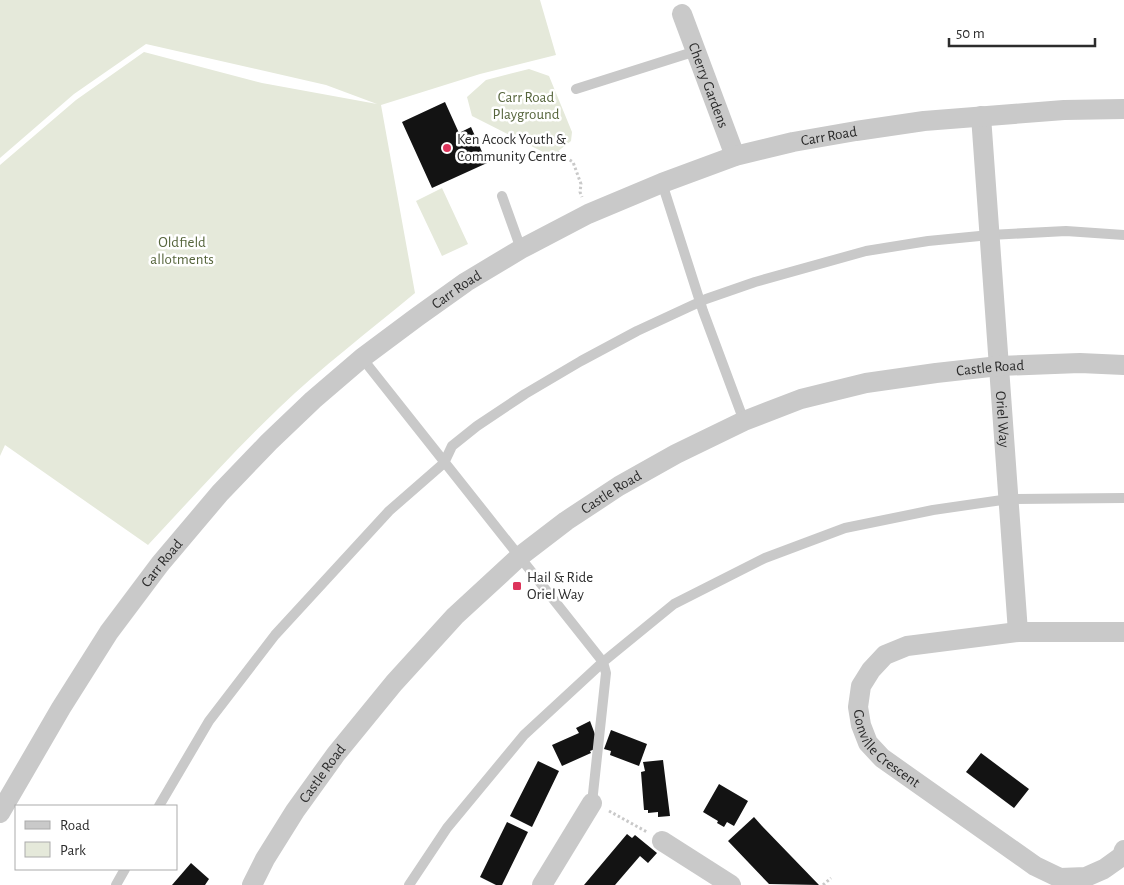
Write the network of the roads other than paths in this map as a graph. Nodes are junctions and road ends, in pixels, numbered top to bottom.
1 (682, 14) dead end
2 (696, 51) junction
3 (576, 88) dead end
4 (1124, 110) edge
5 (981, 116) junction
6 (735, 156) junction
7 (662, 183) junction
8 (502, 196) dead end
9 (990, 235) junction
10 (1124, 235) edge
11 (521, 249) junction
12 (700, 302) junction
13 (362, 358) junction
14 (1124, 364) edge
15 (999, 366) junction
16 (744, 421) junction
17 (444, 463) junction
18 (1124, 498) edge
19 (1009, 500) junction
20 (519, 558) junction
21 (1018, 632) junction
22 (1124, 632) edge
23 (603, 662) junction
24 (592, 803) joint
25 (160, 805) edge
26 (0, 814) edge
27 (662, 841) road end
28 (1124, 850) edge
29 (124, 870) edge
30 (116, 885) edge
31 (252, 885) edge
32 (409, 885) edge
33 (542, 885) edge
34 (731, 885) edge

1 - 2 street, Cherry Gardens
2 - 3 lane
2 - 6 street, Cherry Gardens
4 - 5 street, Carr Road
5 - 6 street, Carr Road
5 - 9 street, Oriel Way
6 - 7 street, Carr Road
7 - 11 street, Carr Road
7 - 12 lane
8 - 11 lane
9 - 10 lane
9 - 12 lane
9 - 15 street, Oriel Way
11 - 13 street, Carr Road
12 - 16 lane
12 - 17 lane
13 - 17 lane
13 - 26 street, Carr Road
14 - 15 street, Castle Road
15 - 16 street, Castle Road
15 - 19 street, Oriel Way
16 - 20 street, Castle Road
17 - 20 lane
17 - 25 lane
18 - 19 lane
19 - 21 street, Oriel Way
19 - 23 lane
20 - 23 lane
20 - 31 street, Castle Road
21 - 22 street, Gonville Crescent
21 - 28 street, Gonville Crescent
23 - 24 lane
23 - 32 lane
24 - 33 street
27 - 34 street
29 - 30 lane

